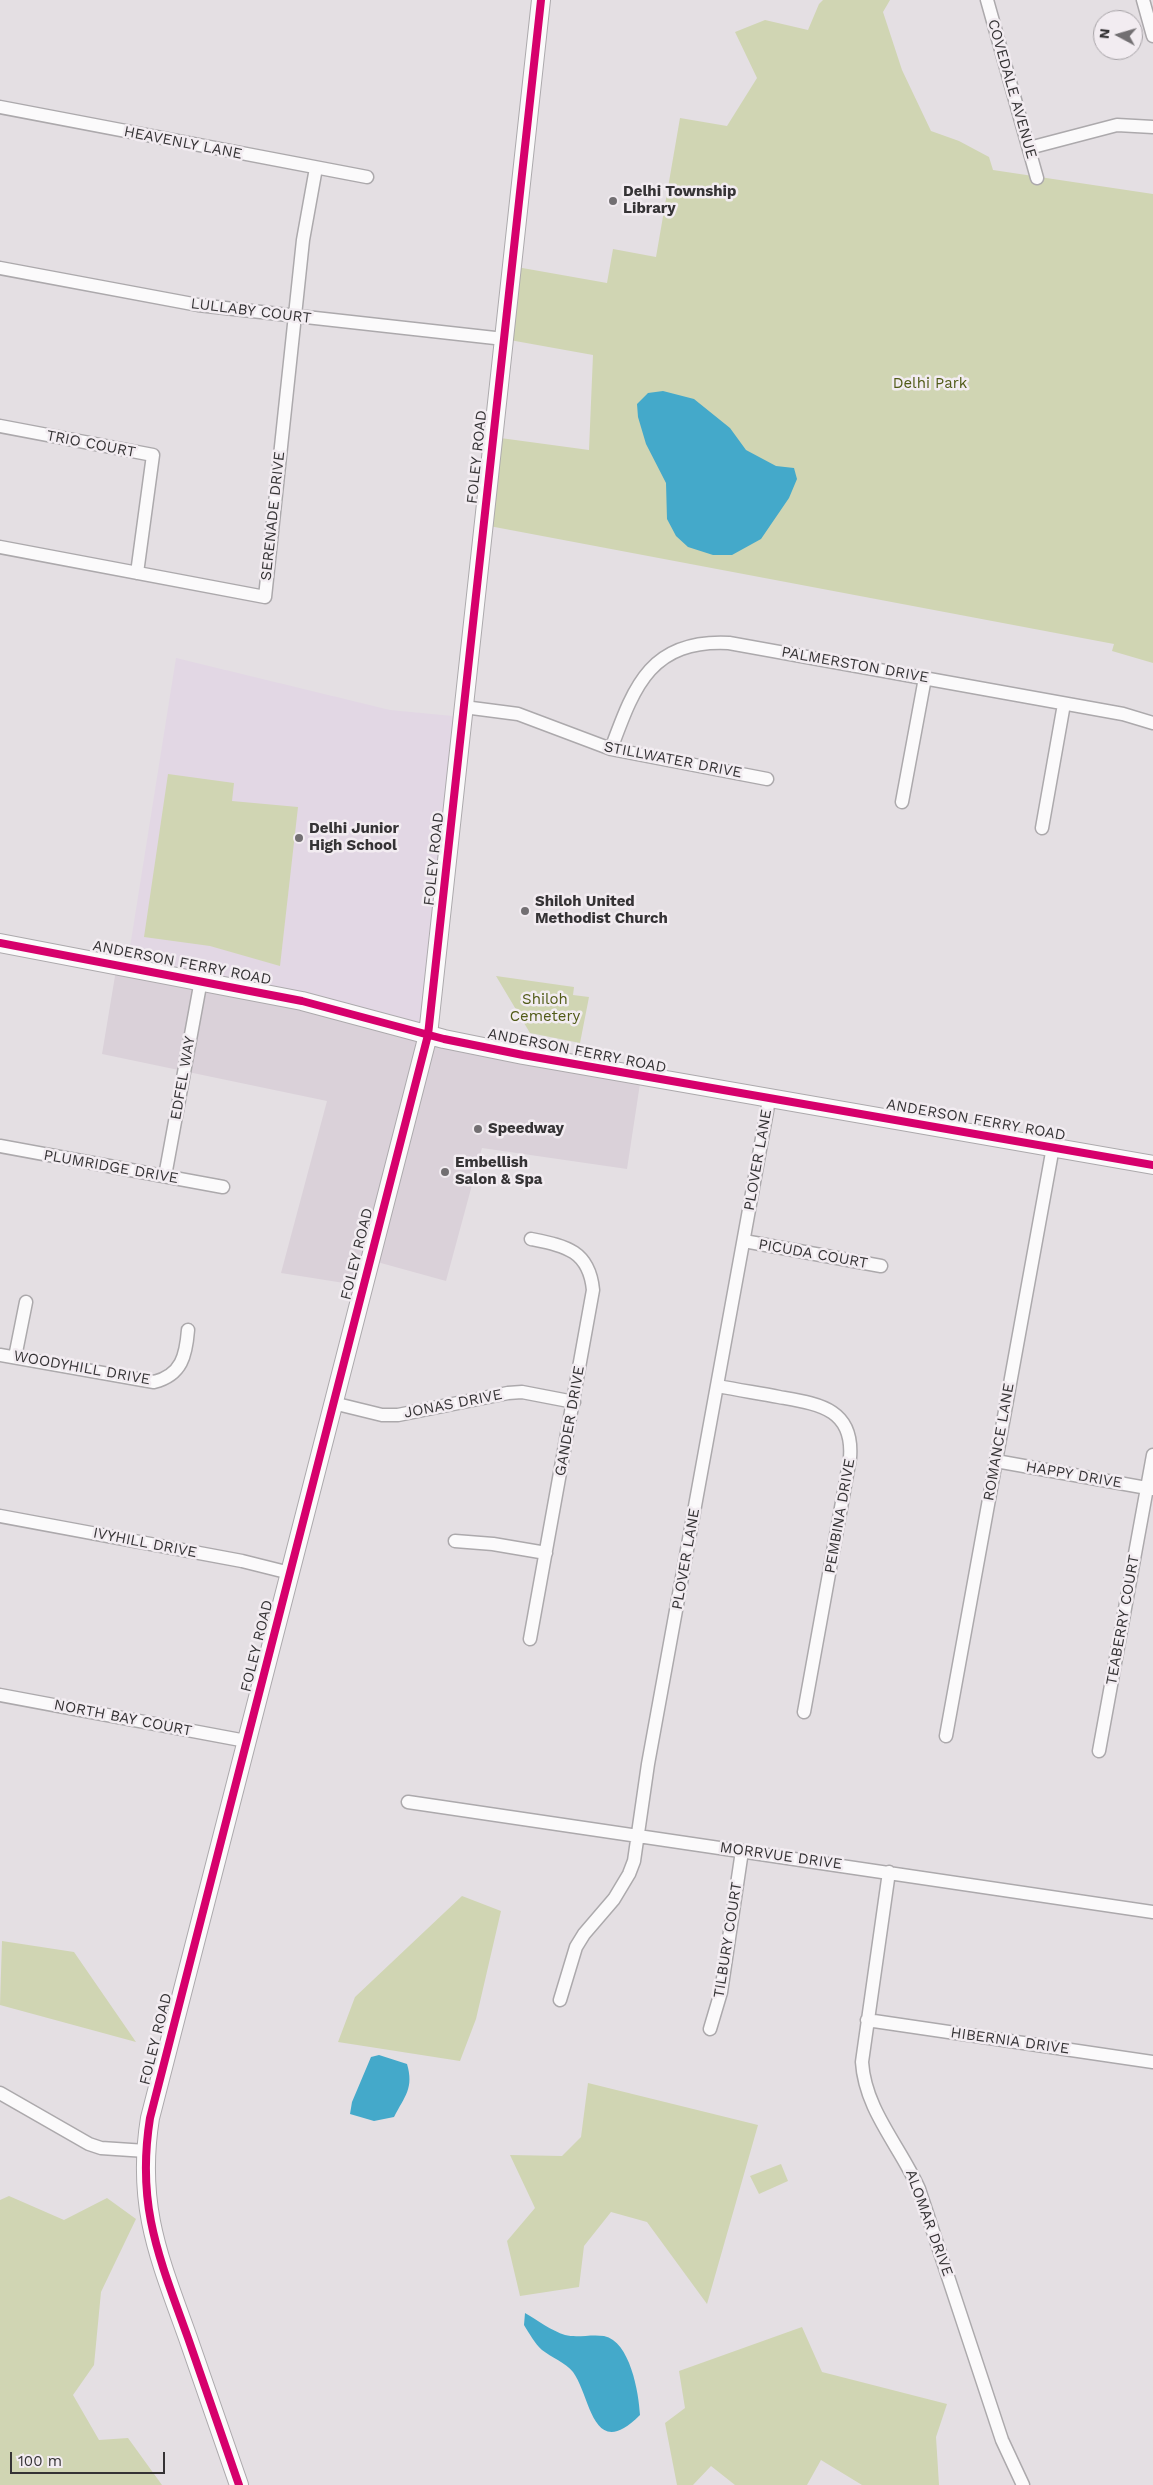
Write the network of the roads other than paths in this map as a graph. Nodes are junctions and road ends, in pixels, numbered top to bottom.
1 (541, 0) edge
2 (987, 0) edge
3 (1147, 1) edge
4 (1153, 36) edge
5 (0, 107) edge
6 (1153, 127) edge
7 (1029, 148) junction
8 (316, 168) junction
9 (367, 177) dead end
10 (1037, 178) dead end
11 (0, 268) edge
12 (294, 316) junction
13 (504, 339) junction
14 (0, 426) edge
15 (0, 547) edge
16 (137, 573) junction
17 (924, 678) junction
18 (1064, 704) junction
19 (464, 706) junction
20 (1153, 723) edge
21 (611, 750) junction
22 (767, 779) dead end
23 (902, 802) dead end
24 (1042, 828) dead end
25 (0, 943) edge
26 (201, 980) junction
27 (428, 1035) junction
28 (769, 1100) junction
29 (0, 1146) edge
30 (1053, 1147) junction
31 (1153, 1165) edge
32 (165, 1176) junction
33 (223, 1187) dead end
34 (532, 1239) dead end
35 (744, 1241) junction
36 (881, 1266) dead end
37 (26, 1302) dead end
38 (188, 1330) dead end
39 (0, 1355) edge
40 (16, 1358) junction
41 (718, 1386) junction
42 (574, 1402) junction
43 (333, 1403) junction
44 (1153, 1455) edge
45 (996, 1461) junction
46 (1150, 1489) edge
47 (0, 1516) edge
48 (454, 1541) dead end
49 (546, 1553) junction
50 (290, 1573) junction
51 (530, 1639) dead end
52 (0, 1696) edge
53 (804, 1712) dead end
54 (946, 1736) dead end
55 (246, 1742) junction
56 (1099, 1751) dead end
57 (408, 1802) dead end
58 (637, 1835) junction
59 (742, 1851) junction
60 (889, 1872) junction
61 (1153, 1912) edge
62 (560, 2000) dead end
63 (867, 2020) junction
64 (710, 2029) dead end
65 (1153, 2062) edge
66 (0, 2093) edge
67 (146, 2151) junction
68 (240, 2485) edge
69 (1023, 2485) edge

1 - 13 street, FOLEY ROAD
2 - 7 street, COVEDALE AVENUE
3 - 4 street
5 - 8 street, HEAVENLY LANE
6 - 7 street
7 - 10 street, COVEDALE AVENUE
8 - 9 street, HEAVENLY LANE
8 - 12 street, SERENADE DRIVE
11 - 12 street, LULLABY COURT
12 - 13 street, LULLABY COURT
12 - 16 street, SERENADE DRIVE
13 - 19 street, FOLEY ROAD
14 - 16 street, TRIO COURT
15 - 16 street, SERENADE DRIVE
17 - 18 street, PALMERSTON DRIVE
17 - 21 street, PALMERSTON DRIVE
17 - 23 street
18 - 20 street, PALMERSTON DRIVE
18 - 24 street
19 - 21 street, STILLWATER DRIVE
19 - 27 street, FOLEY ROAD
21 - 22 street, STILLWATER DRIVE
25 - 26 street, ANDERSON FERRY ROAD
26 - 27 street, ANDERSON FERRY ROAD
26 - 32 street, EDFEL WAY
27 - 28 street, ANDERSON FERRY ROAD
27 - 43 street, FOLEY ROAD
28 - 30 street, ANDERSON FERRY ROAD
28 - 35 street, PLOVER LANE
29 - 32 street, PLUMRIDGE DRIVE
30 - 31 street, ANDERSON FERRY ROAD
30 - 45 street, ROMANCE LANE
32 - 33 street, PLUMRIDGE DRIVE
34 - 42 street, GANDER DRIVE
35 - 36 street, PICUDA COURT
35 - 41 street, PLOVER LANE
37 - 40 street
38 - 40 street, WOODYHILL DRIVE
39 - 40 street, WOODYHILL DRIVE
41 - 53 street, PEMBINA DRIVE
41 - 58 street, PLOVER LANE
42 - 43 street, JONAS DRIVE
42 - 49 street, GANDER DRIVE
43 - 50 street, FOLEY ROAD
44 - 46 street, TEABERRY COURT
45 - 46 street, HAPPY DRIVE
45 - 54 street, ROMANCE LANE
46 - 56 street, TEABERRY COURT
47 - 50 street, IVYHILL DRIVE
48 - 49 street
49 - 51 street, GANDER DRIVE
50 - 55 street, FOLEY ROAD
52 - 55 street, NORTH BAY COURT
55 - 67 street, FOLEY ROAD
57 - 58 street, MORRVUE DRIVE
58 - 59 street, MORRVUE DRIVE
58 - 62 street, PLOVER LANE
59 - 60 street, MORRVUE DRIVE
59 - 64 street, TILBURY COURT
60 - 61 street, MORRVUE DRIVE
60 - 63 street, ALOMAR DRIVE
63 - 65 street, HIBERNIA DRIVE
63 - 69 street, ALOMAR DRIVE
66 - 67 street
67 - 68 street, FOLEY ROAD

